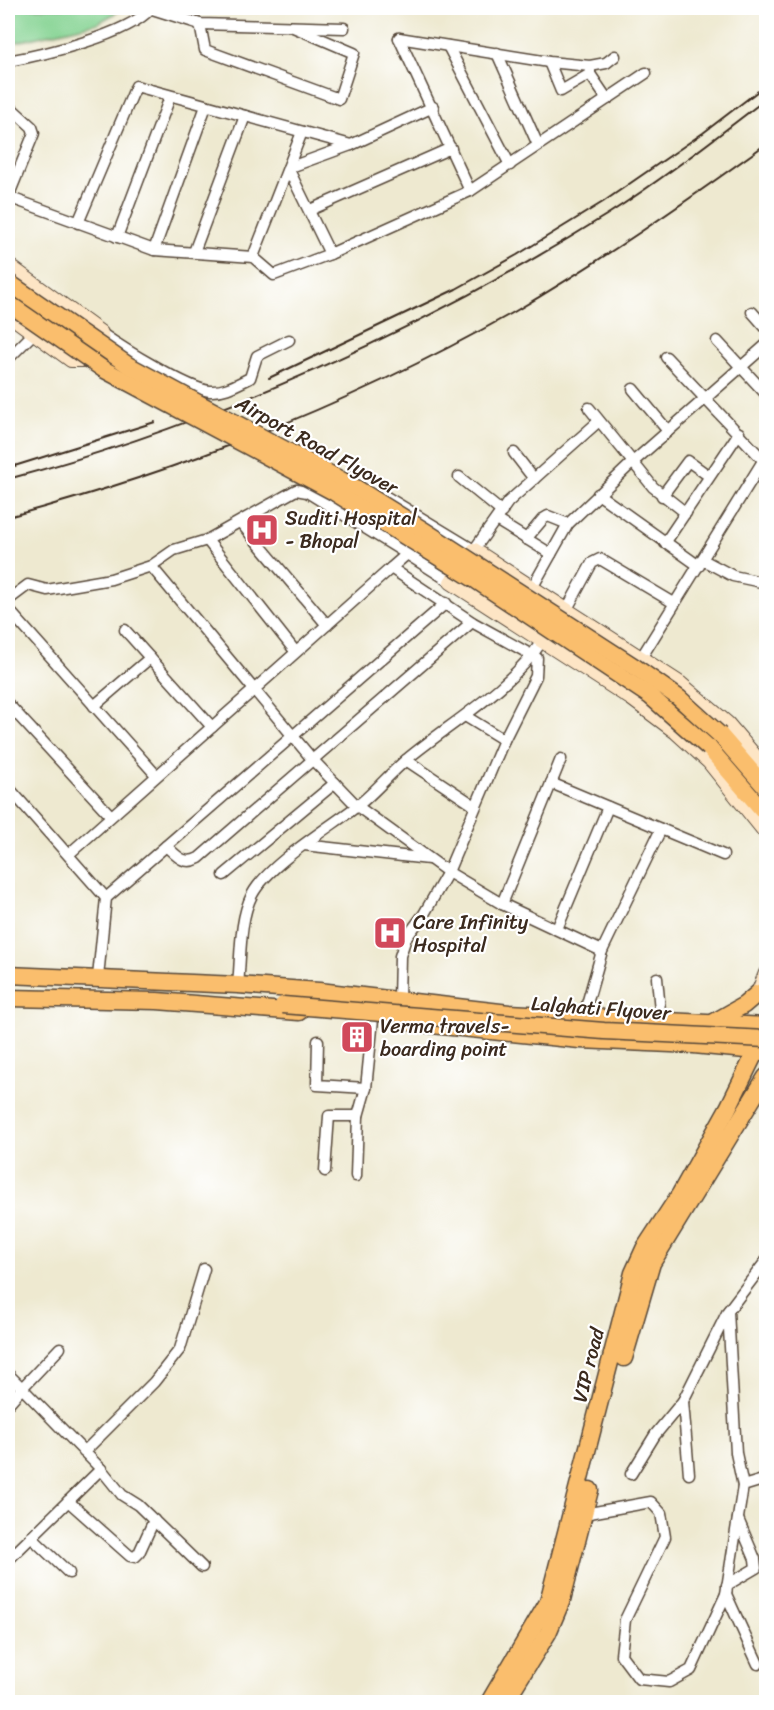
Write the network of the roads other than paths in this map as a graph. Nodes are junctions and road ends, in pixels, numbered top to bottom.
1 (150, 8) edge
2 (200, 24) junction
3 (293, 27) junction
4 (344, 28) dead end
5 (448, 46) junction
6 (497, 53) junction
7 (615, 56) dead end
8 (8, 61) edge
9 (549, 62) junction
10 (590, 70) junction
11 (646, 73) dead end
12 (171, 97) junction
13 (607, 99) junction
14 (8, 105) edge
15 (206, 106) junction
16 (433, 107) junction
17 (244, 116) junction
18 (302, 132) junction
19 (351, 145) junction
20 (537, 145) junction
21 (451, 148) junction
22 (8, 160) edge
23 (510, 165) junction
24 (288, 168) junction
25 (17, 169) junction
26 (470, 191) junction
27 (8, 197) edge
28 (310, 210) junction
29 (78, 223) junction
30 (117, 237) junction
31 (154, 250) junction
32 (194, 252) junction
33 (330, 254) junction
34 (253, 256) junction
35 (8, 265) edge
36 (8, 282) edge
37 (8, 303) edge
38 (752, 312) dead end
39 (8, 314) edge
40 (766, 328) edge
41 (34, 333) junction
42 (101, 333) junction
43 (289, 340) dead end
44 (717, 341) dead end
45 (766, 345) edge
46 (10, 352) edge
47 (666, 357) dead end
48 (742, 368) junction
49 (633, 389) dead end
50 (766, 394) edge
51 (706, 398) junction
52 (589, 408) dead end
53 (599, 421) junction
54 (668, 431) junction
55 (740, 433) junction
56 (514, 453) dead end
57 (633, 462) junction
58 (765, 462) edge
59 (352, 476) dead end
60 (709, 476) junction
61 (459, 477) dead end
62 (534, 479) junction
63 (598, 494) junction
64 (662, 496) junction
65 (686, 513) junction
66 (499, 516) junction
67 (241, 523) junction
68 (568, 524) junction
69 (526, 539) junction
70 (207, 540) junction
71 (665, 543) junction
72 (474, 550) junction
73 (407, 554) junction
74 (551, 554) junction
75 (701, 563) junction
76 (151, 566) junction
77 (391, 568) junction
78 (451, 582) junction
79 (766, 583) edge
80 (532, 588) junction
81 (8, 600) edge
82 (446, 603) junction
83 (674, 603) junction
84 (8, 609) edge
85 (567, 609) junction
86 (472, 622) junction
87 (327, 625) junction
88 (125, 630) dead end
89 (542, 640) junction
90 (295, 651) junction
91 (533, 655) junction
92 (150, 658) junction
93 (641, 658) junction
94 (253, 688) junction
95 (8, 704) edge
96 (94, 706) junction
97 (465, 716) junction
98 (212, 727) junction
99 (292, 735) junction
100 (504, 740) junction
101 (714, 750) junction
102 (312, 759) junction
103 (561, 759) dead end
104 (406, 760) junction
105 (766, 769) edge
106 (156, 775) junction
107 (335, 783) junction
108 (551, 783) junction
109 (8, 787) edge
110 (766, 788) edge
111 (357, 806) junction
112 (475, 806) junction
113 (608, 807) junction
114 (766, 814) edge
115 (111, 816) junction
116 (661, 829) junction
117 (766, 833) edge
118 (304, 845) junction
119 (166, 846) junction
120 (69, 854) junction
121 (723, 855) dead end
122 (429, 859) junction
123 (448, 872) junction
124 (224, 875) dead end
125 (106, 898) junction
126 (502, 904) junction
127 (557, 929) junction
128 (602, 951) junction
129 (766, 973) edge
130 (8, 975) edge
131 (98, 977) junction
132 (657, 978) dead end
133 (238, 985) junction
134 (762, 994) edge
135 (8, 998) edge
136 (399, 1000) junction
137 (253, 1008) junction
138 (582, 1018) junction
139 (373, 1019) junction
140 (661, 1021) junction
141 (713, 1023) junction
142 (765, 1036) edge
143 (318, 1041) dead end
144 (694, 1045) junction
145 (766, 1077) edge
146 (366, 1088) junction
147 (762, 1089) edge
148 (728, 1108) junction
149 (358, 1116) junction
150 (325, 1171) dead end
151 (356, 1176) dead end
152 (766, 1261) edge
153 (204, 1269) dead end
154 (728, 1311) junction
155 (60, 1348) dead end
156 (8, 1374) edge
157 (22, 1388) junction
158 (684, 1401) junction
159 (8, 1404) edge
160 (84, 1452) junction
161 (101, 1469) junction
162 (631, 1474) dead end
163 (689, 1474) dead end
164 (766, 1479) edge
165 (743, 1486) junction
166 (68, 1501) junction
167 (584, 1514) junction
168 (738, 1519) junction
169 (154, 1520) junction
170 (31, 1537) junction
171 (8, 1560) edge
172 (202, 1567) dead end
173 (69, 1573) dead end
174 (727, 1589) junction
175 (758, 1664) dead end
176 (489, 1702) edge
177 (505, 1702) edge

1 - 2 street
1 - 8 street
2 - 3 street
2 - 3 street
3 - 4 street
5 - 6 street
5 - 16 street
5 - 23 street
6 - 9 street
6 - 20 street
7 - 10 street
9 - 10 street
9 - 10 street
10 - 13 street
11 - 13 street
12 - 15 street
12 - 29 street
12 - 30 street
13 - 20 street
14 - 25 street
15 - 17 street
15 - 31 street
16 - 19 street
16 - 21 street
17 - 18 street
17 - 32 street
18 - 19 street
18 - 24 street
19 - 24 street
20 - 23 street
21 - 26 street
21 - 28 street
22 - 25 street
23 - 26 street
24 - 28 street
24 - 34 street
25 - 27 street
26 - 33 street
27 - 29 street
28 - 33 street
29 - 30 street
30 - 31 street
31 - 32 street
32 - 34 street
33 - 34 street
35 - 42 street
36 - 101 main road, Airport Road Flyover, bridge
37 - 101 main road, Airport Road Flyover, bridge
38 - 40 street
39 - 41 street
41 - 42 street
41 - 46 street
42 - 43 street
44 - 48 street
45 - 48 street
47 - 51 street
48 - 50 street
48 - 51 street
49 - 54 street
51 - 54 street
51 - 55 street
52 - 53 street
53 - 57 street
53 - 62 street
54 - 57 street
55 - 58 street
55 - 60 street
56 - 62 street
57 - 63 street
57 - 64 street
58 - 75 street
59 - 72 street
60 - 64 street
60 - 65 street
61 - 66 street
62 - 66 street
63 - 68 street
63 - 71 street
64 - 65 street
65 - 71 street
66 - 69 street
66 - 72 street
67 - 70 street
67 - 73 street
67 - 87 street
68 - 69 street
68 - 74 street
69 - 74 street
70 - 76 street
70 - 90 street
71 - 75 street
72 - 78 street
72 - 80 street
73 - 77 street
73 - 78 street
74 - 80 street
75 - 79 street
75 - 83 street
76 - 81 street
76 - 94 street
77 - 82 street
77 - 87 street
78 - 89 street
80 - 85 street
82 - 86 street
82 - 99 street
83 - 85 street
83 - 93 street
84 - 96 street
85 - 93 street
86 - 91 street
86 - 102 street
87 - 90 street
88 - 92 street
89 - 91 street
89 - 101 street
90 - 94 street
91 - 97 street
91 - 100 street
92 - 96 street
92 - 98 street
93 - 105 street
94 - 98 street
94 - 99 street
95 - 115 street
96 - 106 street
97 - 100 street
97 - 104 street
98 - 106 street
99 - 102 street
99 - 119 street
100 - 112 street
101 - 110 main road, Airport Road Flyover
101 - 114 main road
101 - 117 street
102 - 107 street
102 - 119 street
103 - 108 street
104 - 111 street
104 - 112 street
106 - 115 street
107 - 111 street
107 - 124 street
108 - 113 street
108 - 126 street
109 - 120 street
111 - 118 street
111 - 122 street
112 - 123 street
113 - 116 street
113 - 127 street
115 - 120 street
116 - 121 street
116 - 128 street
118 - 122 street
118 - 133 street
119 - 125 street
120 - 125 street
122 - 123 street
123 - 126 street
123 - 136 street
125 - 131 street
126 - 127 street
127 - 128 street
128 - 138 street
129 - 134 street
130 - 131 main road
131 - 133 main road
132 - 140 street
133 - 136 main road
134 - 141 main road
135 - 137 main road
136 - 138 main road
137 - 139 main road
137 - 142 main road, Lalghati Flyover, bridge
138 - 140 main road
139 - 144 main road
139 - 146 street
140 - 141 main road
141 - 142 main road
142 - 144 main road
142 - 148 main road, VIP road
143 - 146 street
144 - 148 main road
145 - 147 main road, VIP road
146 - 149 street
147 - 167 main road, VIP road
148 - 176 main road, VIP road
149 - 150 street
149 - 151 street
152 - 154 street
153 - 160 street
154 - 158 street
154 - 165 street
155 - 157 street
156 - 157 street
157 - 159 street
157 - 160 street
158 - 162 street
158 - 163 street
160 - 161 street
161 - 166 street
161 - 169 street
164 - 165 street
165 - 168 street
166 - 169 street
166 - 170 street
167 - 174 street
167 - 177 main road, VIP road
168 - 174 street
168 - 174 street
169 - 172 street
170 - 171 street
170 - 173 street
174 - 175 street

